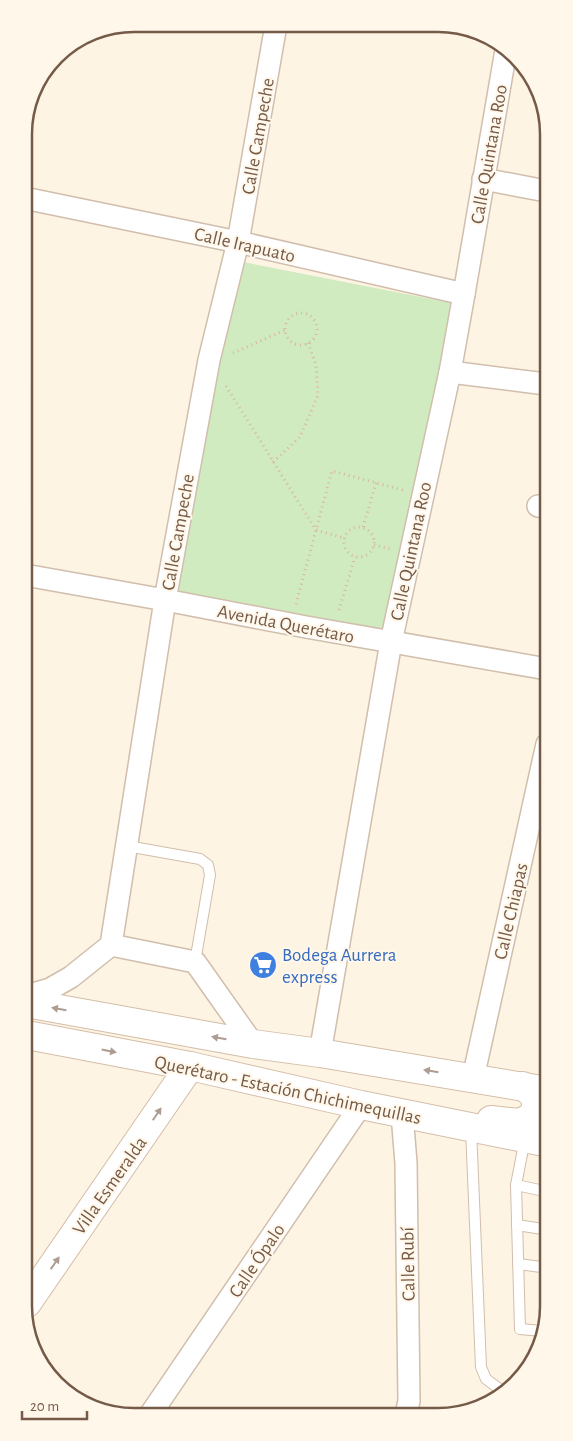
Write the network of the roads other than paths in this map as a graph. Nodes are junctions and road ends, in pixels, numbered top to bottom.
1 (275, 33) edge
2 (505, 57) edge
3 (484, 179) junction
4 (540, 190) edge
5 (33, 200) edge
6 (238, 242) junction
7 (464, 294) junction
8 (450, 372) junction
9 (540, 383) edge
10 (33, 576) edge
11 (165, 600) junction
12 (391, 642) junction
13 (540, 668) edge
14 (540, 776) edge
15 (127, 846) junction
16 (111, 945) junction
17 (195, 962) junction
18 (32, 994) edge
19 (32, 1004) edge
20 (32, 1036) edge
21 (253, 1044) junction
22 (320, 1053) junction
23 (190, 1066) junction
24 (473, 1078) junction
25 (278, 1086) junction
26 (535, 1088) edge
27 (361, 1105) junction
28 (402, 1114) junction
29 (471, 1128) junction
30 (537, 1141) edge
31 (516, 1186) junction
32 (540, 1190) edge
33 (517, 1225) junction
34 (540, 1229) edge
35 (518, 1264) junction
36 (540, 1267) edge
37 (32, 1296) edge
38 (538, 1331) edge
39 (499, 1389) edge
40 (155, 1408) edge
41 (407, 1408) edge

1 - 6 street, Calle Campeche
2 - 3 street, Calle Quintana Roo
3 - 4 street
3 - 7 street, Calle Quintana Roo
5 - 6 street, Calle Irapuato
6 - 7 street, Calle Irapuato
6 - 11 street, Calle Campeche
7 - 8 street, Calle Quintana Roo
8 - 9 street
8 - 12 street, Calle Quintana Roo
10 - 11 street, Avenida Querétaro
11 - 12 street, Avenida Querétaro
11 - 15 street, Calle Campeche
12 - 13 street, Avenida Querétaro
12 - 22 street, Calle Quintana Roo
14 - 24 street, Calle Chiapas
15 - 16 street, Calle Campeche
15 - 17 lane
16 - 17 street
16 - 18 street
17 - 21 street
21 -> 19 main road, Querétaro - Estación Chichimequillas
20 -> 23 main road, Querétaro - Estación Chichimequillas
21 - 22 main road, Querétaro - Estación Chichimequillas
24 -> 22 main road, Querétaro - Estación Chichimequillas
23 - 25 main road, Querétaro - Estación Chichimequillas
37 -> 23 main road, Villa Esmeralda
24 - 26 main road, Querétaro - Estación Chichimequillas
25 - 26 main road
25 - 27 main road, Querétaro - Estación Chichimequillas
27 - 28 main road, Querétaro - Estación Chichimequillas
27 - 40 street, Calle Ópalo
28 - 29 main road, Querétaro - Estación Chichimequillas
28 - 41 street, Calle Rubí
29 - 30 main road, Querétaro - Estación Chichimequillas
29 - 39 lane
30 - 31 lane
31 - 32 lane
31 - 33 lane
33 - 34 lane
33 - 35 lane
35 - 36 lane
35 - 38 lane

